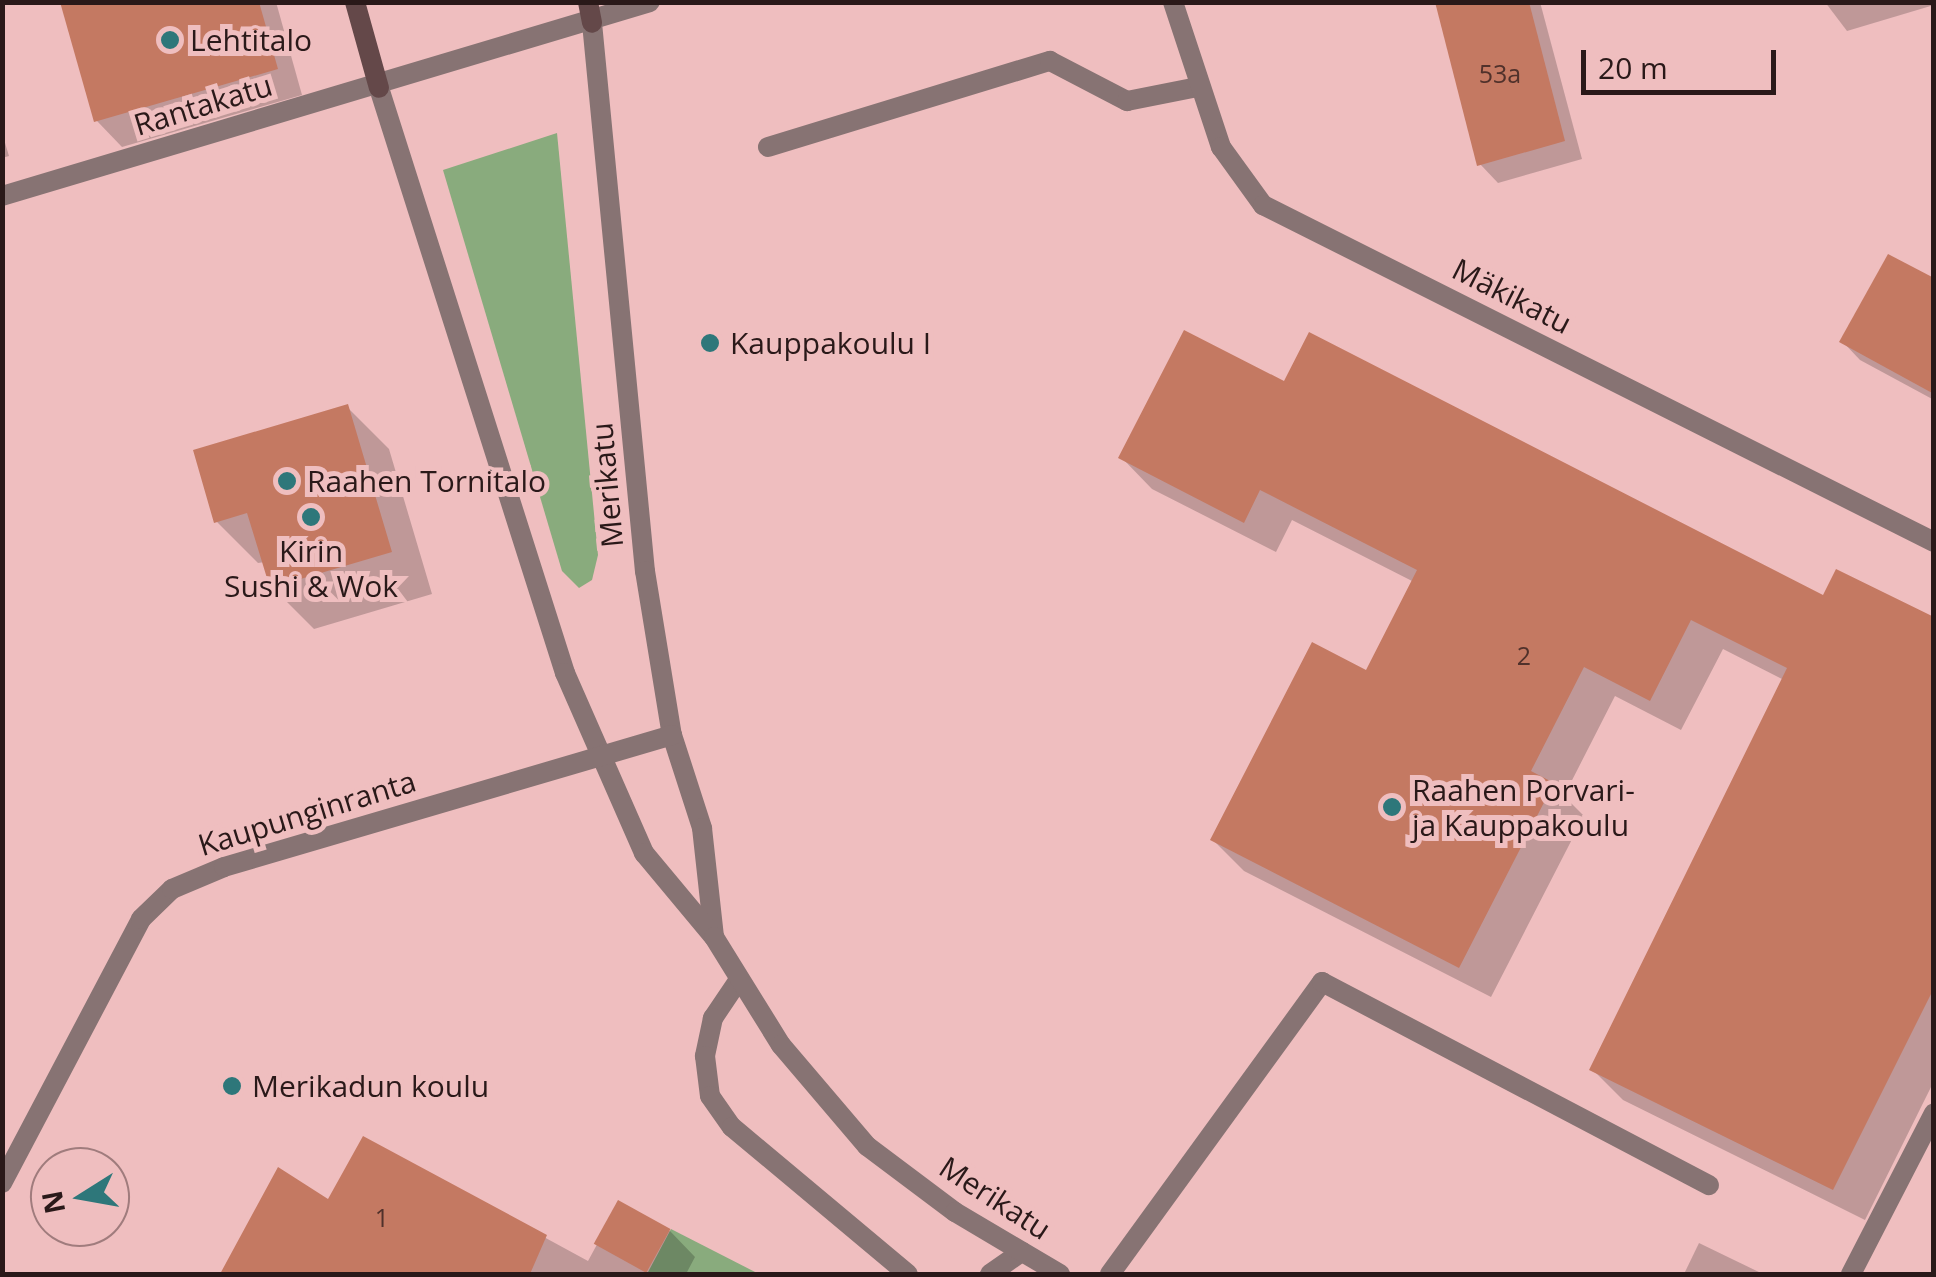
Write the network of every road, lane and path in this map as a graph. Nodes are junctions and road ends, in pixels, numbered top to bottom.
1 (355, 2) edge
2 (650, 2) edge
3 (1173, 2) edge
4 (590, 13) edge
5 (1198, 87) junction
6 (379, 88) junction
7 (768, 147) dead end
8 (2, 196) edge
9 (1934, 542) edge
10 (672, 734) junction
11 (597, 757) junction
12 (714, 936) junction
13 (738, 980) junction
14 (1934, 1114) edge
15 (2, 1183) edge
16 (1708, 1185) dead end
17 (1022, 1252) junction
18 (908, 1274) edge
19 (990, 1274) edge
20 (1060, 1274) edge
21 (1110, 1274) edge
22 (1852, 1274) edge

1 - 6 street
2 - 4 street, Rantakatu
3 - 5 street, Mäkikatu
4 - 6 street, Rantakatu
4 - 10 street, Merikatu
5 - 7 street
5 - 9 street, Mäkikatu
6 - 8 street, Rantakatu
6 - 11 street, Merikatu
10 - 11 street, Kaupunginranta
10 - 12 street, Merikatu
11 - 12 street, Merikatu
11 - 15 street, Kaupunginranta
12 - 13 street, Merikatu
13 - 17 street, Merikatu
13 - 18 street
14 - 22 street
16 - 21 street
17 - 19 street
17 - 20 street, Merikatu

